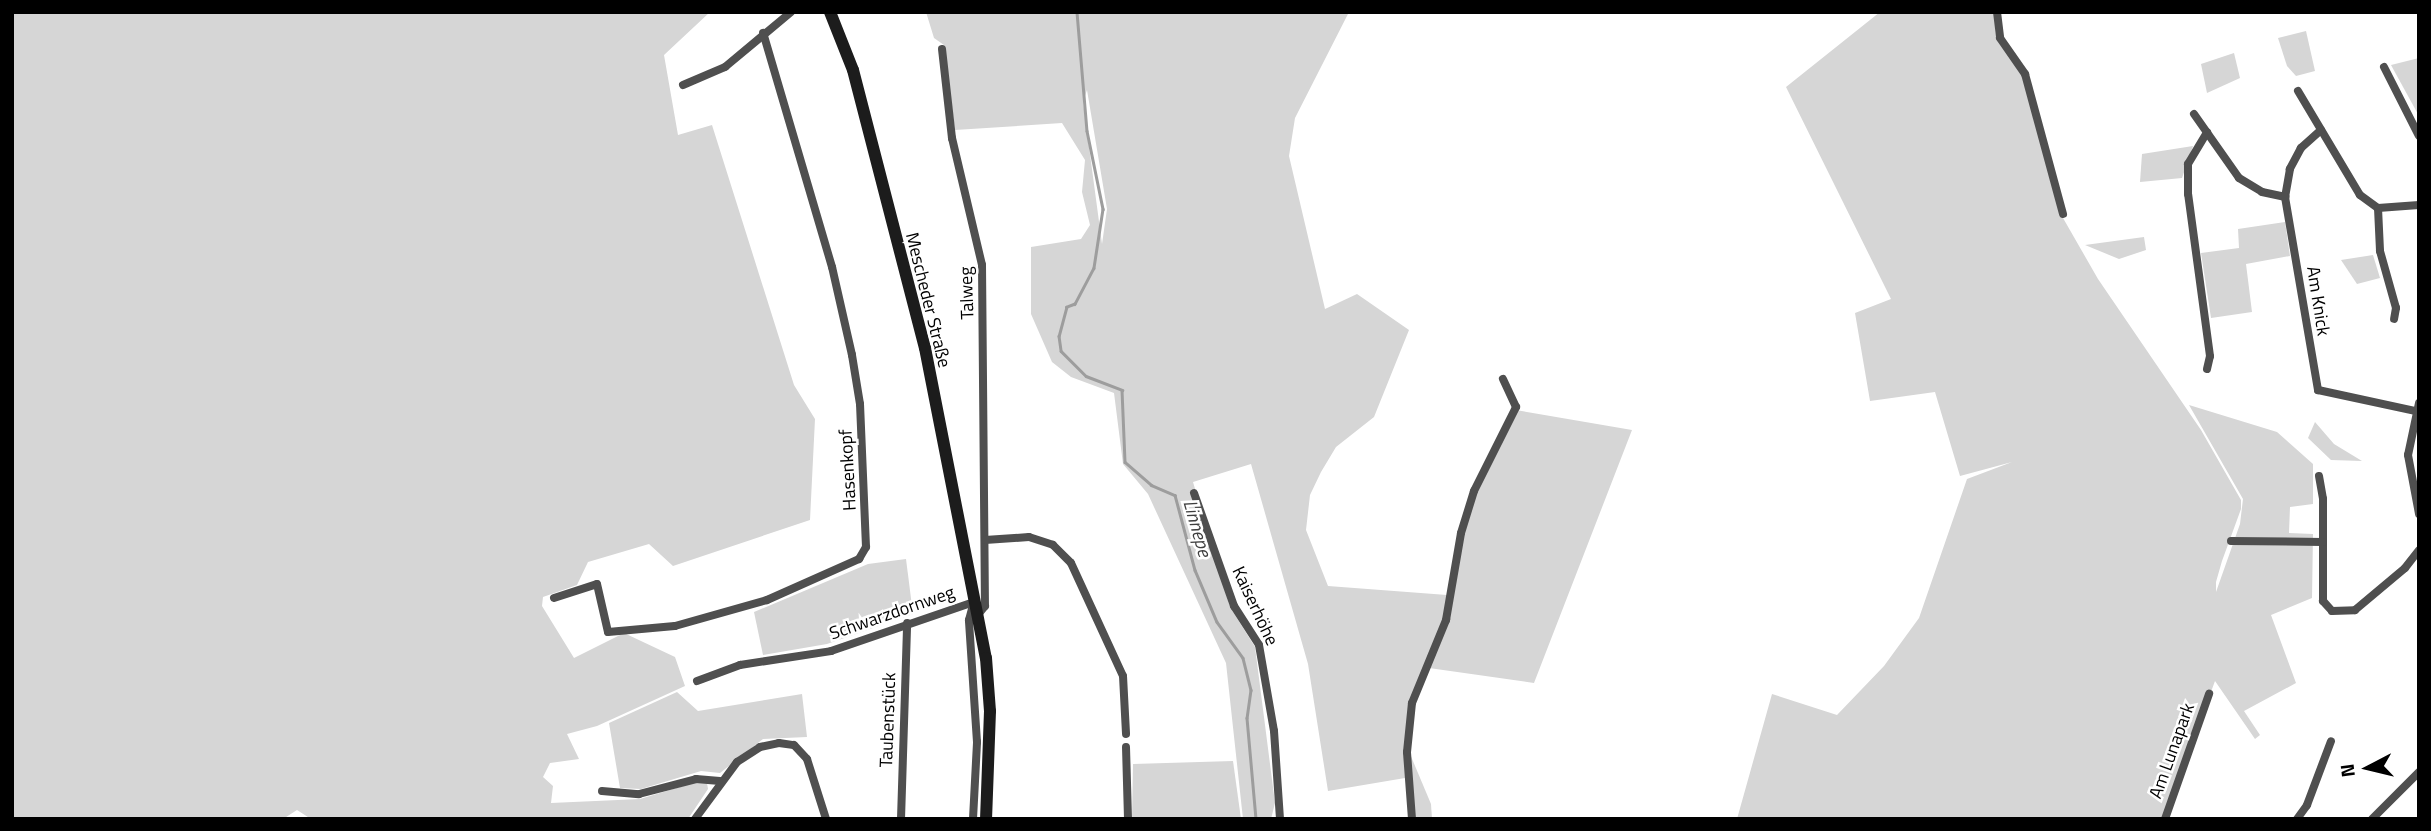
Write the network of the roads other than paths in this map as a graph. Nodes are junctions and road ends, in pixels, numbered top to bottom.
1 (792, 12) edge
2 (830, 12) edge
3 (1997, 12) edge
4 (762, 33) junction
5 (942, 49) dead end
6 (2384, 67) dead end
7 (683, 85) dead end
8 (2298, 91) dead end
9 (2194, 114) dead end
10 (2321, 130) junction
11 (2207, 132) junction
12 (2419, 136) edge
13 (2285, 197) junction
14 (2419, 205) edge
15 (2378, 208) junction
16 (2063, 214) dead end
17 (2394, 319) dead end
18 (2207, 369) dead end
19 (1503, 379) dead end
20 (2417, 407) edge
21 (2319, 477) dead end
22 (1194, 493) dead end
23 (2419, 514) edge
24 (985, 540) junction
25 (2231, 541) dead end
26 (2323, 542) junction
27 (2419, 550) edge
28 (554, 598) dead end
29 (974, 602) junction
30 (977, 616) junction
31 (907, 623) junction
32 (697, 681) dead end
33 (2209, 694) dead end
34 (1126, 734) dead end
35 (2331, 741) dead end
36 (1126, 747) dead end
37 (2419, 772) edge
38 (720, 781) junction
39 (602, 792) dead end
40 (695, 819) edge
41 (826, 819) edge
42 (901, 819) edge
43 (972, 819) edge
44 (986, 819) edge
45 (1128, 819) edge
46 (1280, 819) edge
47 (1412, 819) edge
48 (2165, 819) edge
49 (2297, 819) edge
50 (2372, 819) edge

1 - 4 street
2 - 29 main road, Mescheder Straße
3 - 16 street
4 - 7 street
4 - 28 street, Hasenkopf
5 - 24 street, Talweg
6 - 12 street
8 - 10 street
9 - 11 street
10 - 13 street, Am Knick
10 - 15 street
11 - 13 street
11 - 18 street
13 - 20 street, Am Knick
14 - 15 street
15 - 17 street
19 - 47 street
20 - 23 street, Am Knick
21 - 26 street
22 - 46 street, Kaiserhöhe
24 - 30 street, Talweg
24 - 34 street
25 - 26 street
26 - 27 street
29 - 30 main road, Mescheder Straße
29 - 31 street, Schwarzdornweg
29 - 43 street, Mescheder Straße
30 - 44 main road, Mescheder Straße
31 - 32 street, Schwarzdornweg
31 - 42 street, Taubenstück
33 - 48 street, Am Lunapark
35 - 49 street
36 - 45 street
37 - 50 street
38 - 39 street
38 - 40 street
38 - 41 street

